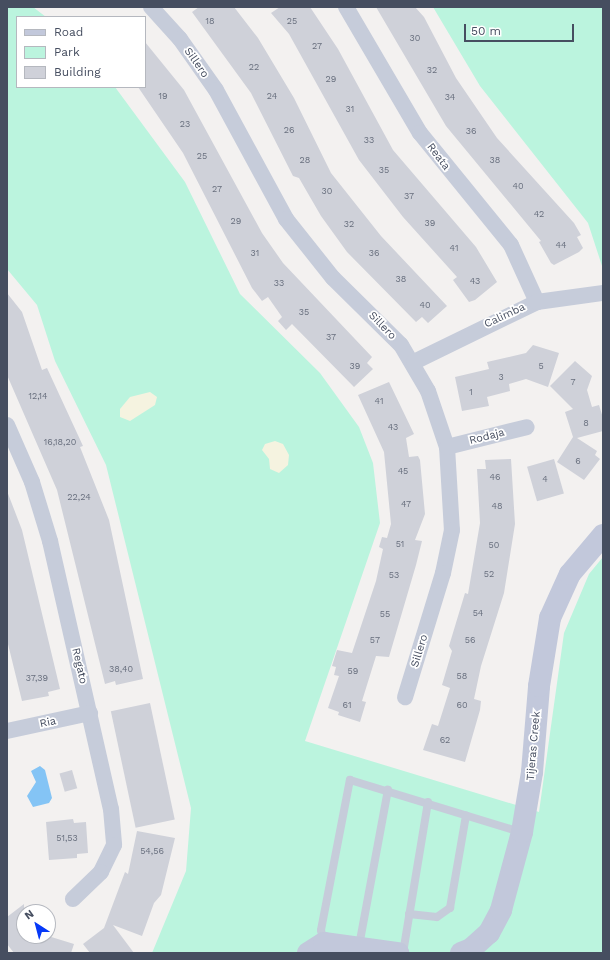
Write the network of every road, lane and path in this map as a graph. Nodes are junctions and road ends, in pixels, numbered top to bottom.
1 (151, 7) edge
2 (346, 7) edge
3 (603, 293) edge
4 (537, 302) junction
5 (414, 362) junction
6 (7, 425) edge
7 (527, 427) dead end
8 (447, 447) junction
9 (603, 535) edge
10 (405, 697) dead end
11 (90, 713) junction
12 (7, 731) edge
13 (388, 790) junction
14 (428, 802) junction
15 (466, 814) junction
16 (522, 832) junction
17 (73, 899) dead end
18 (409, 914) junction
19 (359, 946) junction
20 (316, 948) edge
21 (398, 953) edge
22 (403, 953) edge
23 (461, 953) edge

1 - 5 street, Sillero
2 - 4 street, Reata
3 - 4 street, Calimba
4 - 5 street, Calimba
5 - 8 street, Sillero
6 - 11 street, Regato
7 - 8 street, Rodaja
8 - 10 street, Sillero
9 - 16 street, Tijeras Creek
11 - 12 street, Ria
11 - 17 street, Regato
13 - 14 lane
13 - 19 lane
13 - 20 lane
14 - 15 lane
14 - 18 lane
15 - 16 lane
15 - 18 lane
16 - 23 street, Tijeras Creek
18 - 22 lane
19 - 20 street
19 - 21 street

